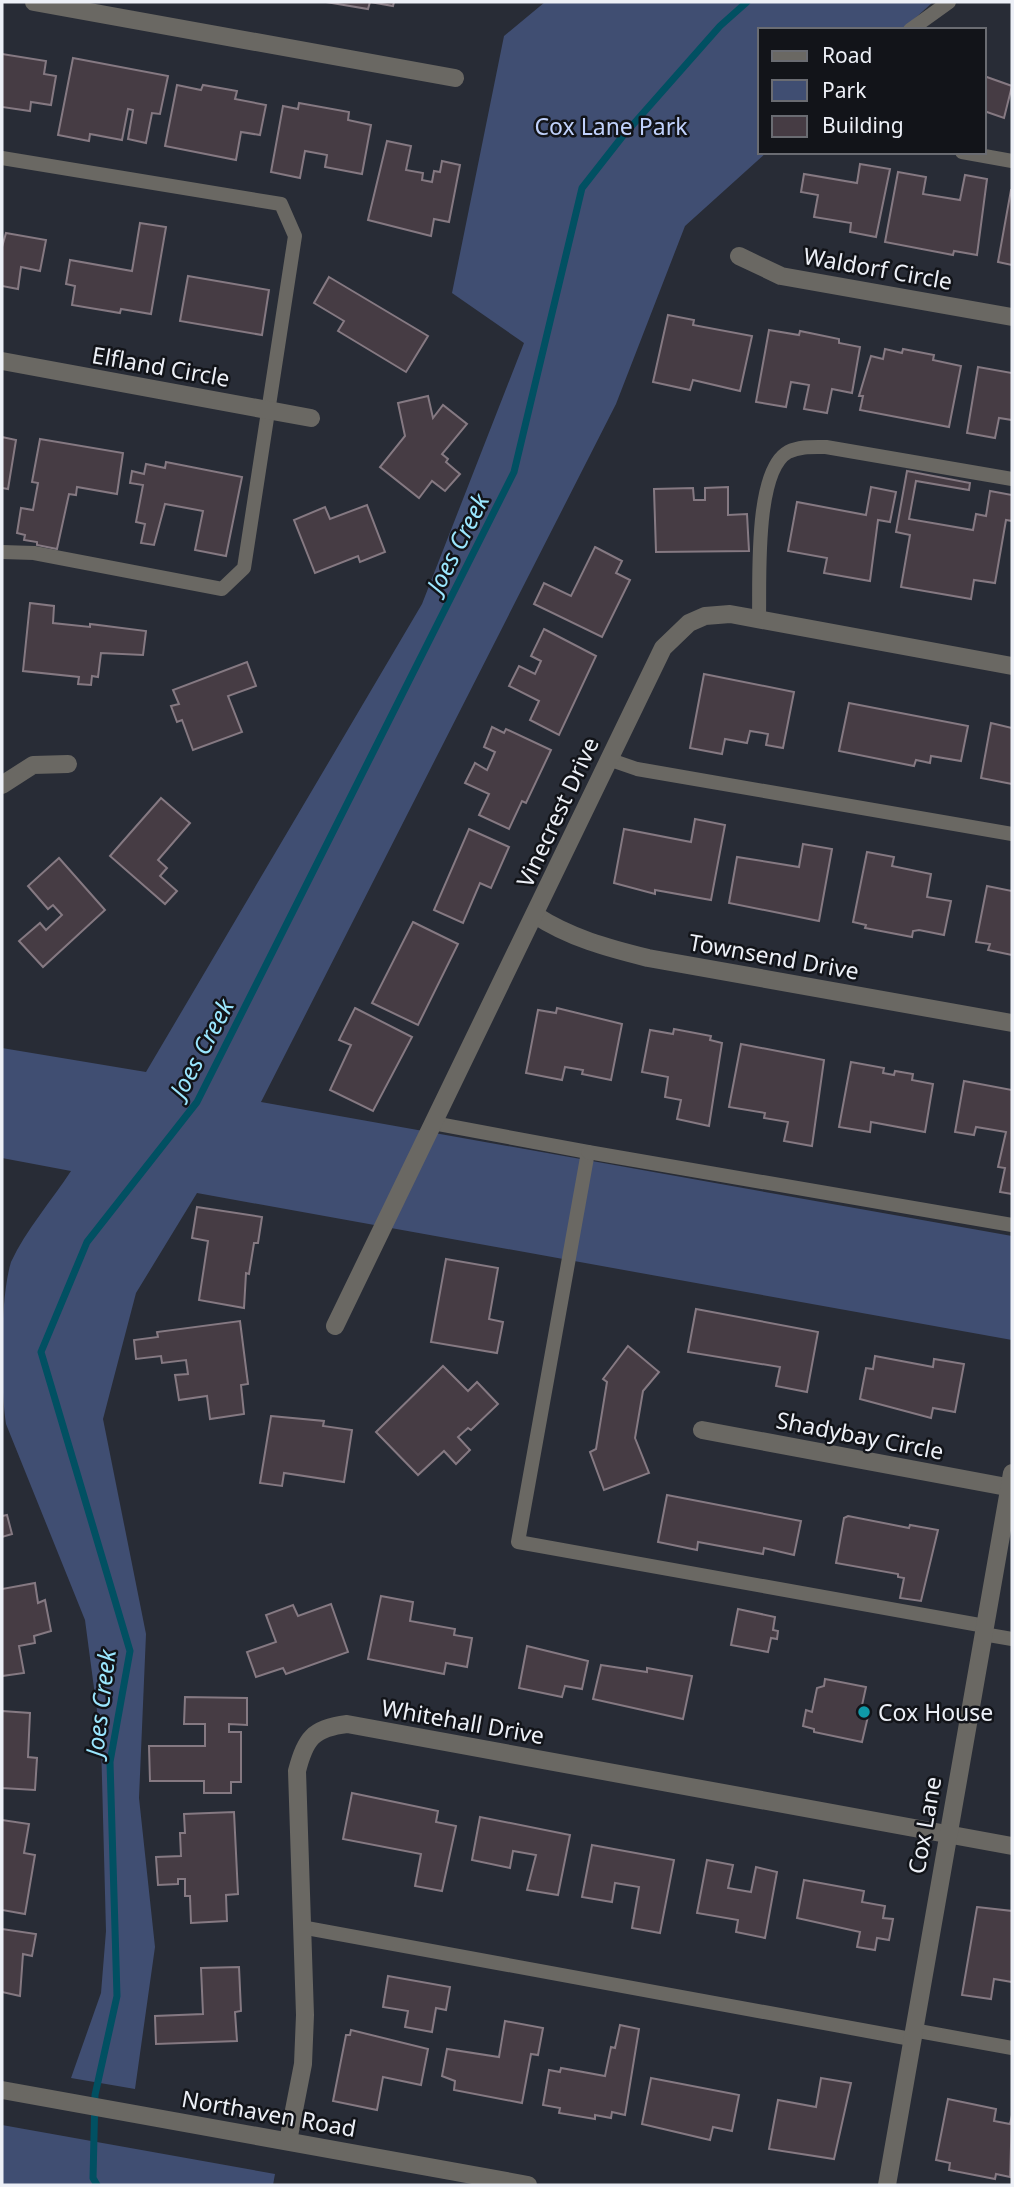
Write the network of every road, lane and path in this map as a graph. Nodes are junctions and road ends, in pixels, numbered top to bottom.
1 (34, 2) edge
2 (949, 2) edge
3 (913, 28) edge
4 (455, 78) dead end
5 (973, 154) edge
6 (2, 158) edge
7 (1012, 161) edge
8 (739, 256) dead end
9 (1012, 317) edge
10 (2, 361) edge
11 (270, 411) junction
12 (311, 418) dead end
13 (1012, 479) edge
14 (2, 552) edge
15 (759, 618) junction
16 (1012, 666) edge
17 (608, 759) junction
18 (68, 764) dead end
19 (2, 785) edge
20 (1012, 834) edge
21 (535, 915) junction
22 (1012, 1023) edge
23 (433, 1123) junction
24 (588, 1152) junction
25 (1012, 1225) edge
26 (335, 1326) dead end
27 (702, 1430) dead end
28 (1011, 1483) edge
29 (984, 1630) junction
30 (1012, 1639) edge
31 (947, 1834) junction
32 (1012, 1846) edge
33 (301, 1927) junction
34 (912, 2035) junction
35 (1012, 2048) edge
36 (2, 2090) edge
37 (288, 2141) junction
38 (528, 2185) edge
39 (887, 2185) edge

1 - 4 street
2 - 3 lane
5 - 7 lane
6 - 11 lane
8 - 9 street, Waldorf Circle
10 - 11 street, Elfland Circle
11 - 12 street, Elfland Circle
11 - 14 lane
13 - 15 lane
15 - 16 street, Vinecrest Drive
15 - 17 street, Vinecrest Drive
17 - 20 lane
17 - 21 street, Vinecrest Drive
18 - 19 street
21 - 22 street, Townsend Drive
21 - 23 street, Vinecrest Drive
23 - 24 lane
23 - 26 street, Vinecrest Drive
24 - 25 lane
24 - 29 lane
27 - 28 street, Shadybay Circle
28 - 29 street, Cox Lane
29 - 30 lane
29 - 31 street, Cox Lane
31 - 32 street, Whitehall Drive
31 - 33 street, Whitehall Drive
31 - 34 street, Cox Lane
33 - 34 lane
33 - 37 street, Whitehall Drive
34 - 35 lane
34 - 39 street, Cox Lane
36 - 37 street, Northaven Road
37 - 38 street, Northaven Road

